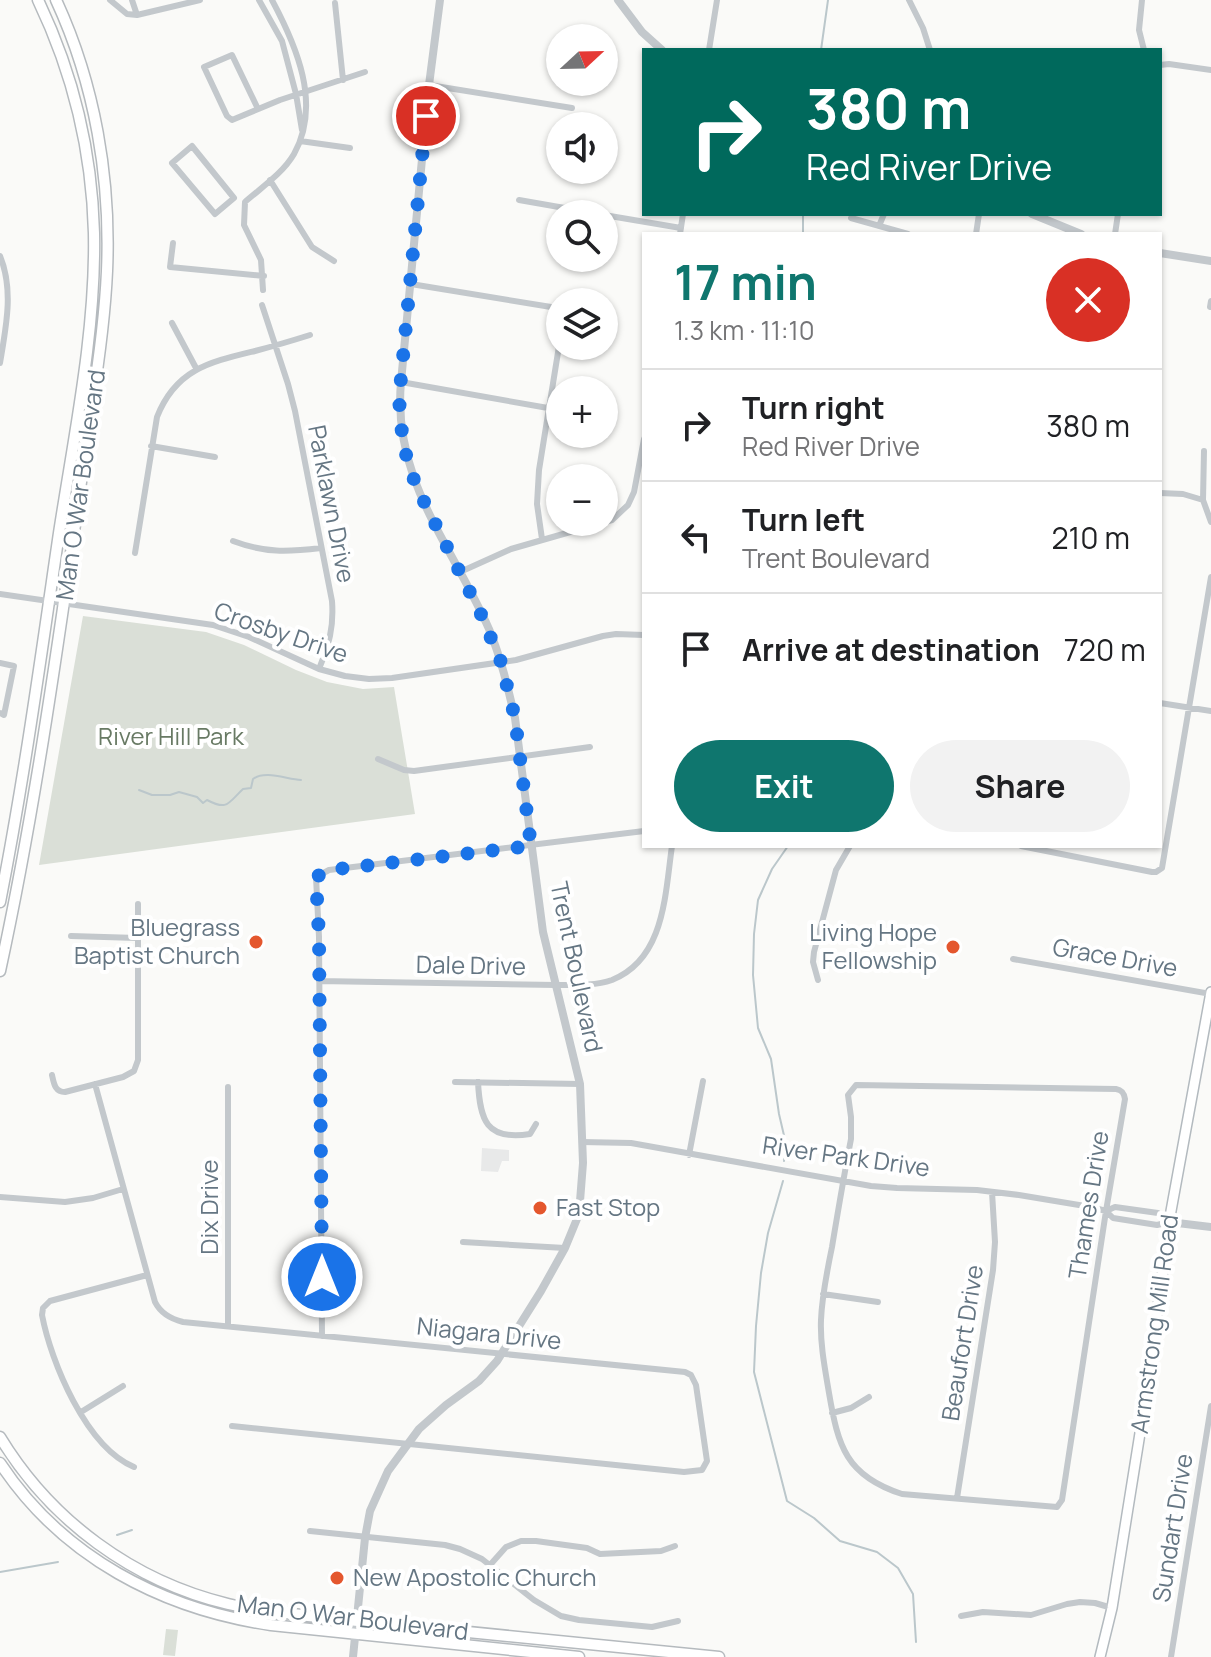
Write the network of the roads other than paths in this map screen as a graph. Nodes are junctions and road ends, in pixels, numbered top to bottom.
1 (38, 0) edge
2 (56, 0) edge
3 (110, 0) edge
4 (132, 0) edge
5 (200, 0) edge
6 (259, 0) edge
7 (272, 0) edge
8 (440, 0) edge
9 (618, 0) edge
10 (717, 0) edge
11 (909, 0) edge
12 (1142, 0) edge
13 (335, 3) dead end
14 (137, 15) junction
15 (660, 48) edge
16 (709, 48) edge
17 (929, 48) edge
18 (1144, 48) edge
19 (1162, 65) edge
20 (1211, 70) edge
21 (365, 72) dead end
22 (343, 80) junction
23 (429, 85) junction
24 (307, 91) junction
25 (296, 94) junction
26 (572, 108) dead end
27 (258, 109) junction
28 (303, 133) junction
29 (300, 141) junction
30 (350, 148) dead end
31 (270, 180) junction
32 (234, 198) junction
33 (519, 200) dead end
34 (245, 202) junction
35 (546, 205) edge
36 (883, 216) edge
37 (1037, 216) edge
38 (618, 217) edge
39 (851, 218) dead end
40 (879, 226) junction
41 (680, 231) edge
42 (901, 232) edge
43 (1076, 232) edge
44 (173, 243) dead end
45 (1162, 253) edge
46 (0, 256) edge
47 (334, 261) dead end
48 (1211, 261) edge
49 (264, 276) junction
50 (411, 284) junction
51 (263, 290) dead end
52 (1211, 301) edge
53 (262, 305) dead end
54 (546, 306) edge
55 (1210, 307) edge
56 (172, 323) dead end
57 (310, 335) dead end
58 (276, 346) junction
59 (0, 363) edge
60 (196, 368) junction
61 (401, 382) junction
62 (546, 408) edge
63 (546, 423) edge
64 (151, 446) junction
65 (642, 450) edge
66 (1204, 451) dead end
67 (215, 457) dead end
68 (1162, 493) edge
69 (1203, 500) junction
70 (1211, 522) edge
71 (542, 539) junction
72 (233, 541) dead end
73 (321, 548) junction
74 (135, 553) dead end
75 (460, 572) junction
76 (1211, 577) edge
77 (0, 594) edge
78 (50, 600) junction
79 (64, 603) junction
80 (642, 635) edge
81 (501, 662) junction
82 (0, 663) edge
83 (319, 669) junction
84 (1162, 703) edge
85 (1190, 708) junction
86 (1211, 711) edge
87 (0, 713) edge
88 (590, 747) dead end
89 (519, 756) junction
90 (378, 759) dead end
91 (642, 831) edge
92 (531, 846) junction
93 (672, 848) edge
94 (849, 848) edge
95 (1044, 848) edge
96 (1067, 850) edge
97 (0, 902) edge
98 (138, 904) dead end
99 (71, 936) dead end
100 (137, 938) junction
101 (1013, 959) dead end
102 (0, 971) edge
103 (818, 980) dead end
104 (319, 981) junction
105 (556, 985) junction
106 (1211, 993) edge
107 (52, 1075) dead end
108 (703, 1081) dead end
109 (455, 1082) dead end
110 (478, 1082) junction
111 (95, 1084) junction
112 (580, 1084) junction
113 (228, 1087) dead end
114 (536, 1124) dead end
115 (582, 1142) junction
116 (689, 1155) junction
117 (843, 1181) junction
118 (123, 1189) junction
119 (992, 1192) junction
120 (0, 1197) edge
121 (1106, 1211) junction
122 (1169, 1222) junction
123 (1211, 1227) edge
124 (463, 1242) dead end
125 (565, 1248) junction
126 (147, 1275) junction
127 (823, 1294) junction
128 (878, 1302) dead end
129 (228, 1326) junction
130 (322, 1336) junction
131 (502, 1353) junction
132 (123, 1386) dead end
133 (869, 1397) dead end
134 (1211, 1406) edge
135 (81, 1412) junction
136 (832, 1413) junction
137 (232, 1426) dead end
138 (0, 1437) edge
139 (406, 1445) junction
140 (0, 1463) edge
141 (134, 1467) dead end
142 (957, 1498) junction
143 (310, 1531) dead end
144 (365, 1538) junction
145 (675, 1546) dead end
146 (490, 1565) junction
147 (1112, 1608) junction
148 (961, 1616) dead end
149 (358, 1621) junction
150 (678, 1621) dead end
151 (357, 1635) junction
152 (353, 1657) edge
153 (579, 1657) edge
154 (719, 1657) edge
155 (1100, 1657) edge
156 (1171, 1657) edge

1 - 78 main road, Man O War Boulevard
2 - 79 main road, Man O War Boulevard
3 - 14 street
4 - 14 street
5 - 14 street
6 - 25 street
7 - 24 street
8 - 23 street, Trent Boulevard
9 - 15 street
10 - 16 street
11 - 17 street
12 - 18 street
13 - 22 street
19 - 20 street
21 - 22 street
22 - 24 street
23 - 26 street
23 - 50 street, Trent Boulevard
24 - 25 street
24 - 28 street
25 - 27 street
25 - 28 street
27 - 27 street
28 - 29 street
29 - 30 street
29 - 31 street
31 - 34 street
31 - 47 street
32 - 32 street
32 - 34 street
33 - 35 street
34 - 49 street
36 - 40 street
37 - 43 street
38 - 41 street
39 - 40 street
40 - 42 street
44 - 49 street
45 - 48 street
46 - 59 street
49 - 51 street
50 - 54 street
50 - 61 street, Trent Boulevard
52 - 55 street
53 - 58 street, Parklawn Drive
56 - 60 street
57 - 58 street
58 - 60 street
58 - 73 street, Parklawn Drive
60 - 64 street
61 - 62 street
61 - 75 street, Trent Boulevard
63 - 71 street
64 - 67 street
64 - 74 street
65 - 71 street
66 - 69 street
68 - 69 street
69 - 70 street
71 - 75 street
72 - 73 street
73 - 83 street, Parklawn Drive
75 - 81 street, Trent Boulevard
76 - 85 street
77 - 78 street, Crosby Drive
78 - 79 street, Crosby Drive
78 - 97 main road, Man O War Boulevard
79 - 83 street, Crosby Drive
79 - 102 main road, Man O War Boulevard
80 - 81 street, Crosby Drive
81 - 83 street, Crosby Drive
81 - 89 street, Trent Boulevard
82 - 87 street
84 - 85 street
85 - 86 street
85 - 96 street
88 - 89 street
89 - 90 street
89 - 92 street, Trent Boulevard
91 - 92 street
92 - 104 street
92 - 105 street, Trent Boulevard
93 - 105 street, Dale Drive
94 - 103 street
95 - 96 street
98 - 100 street
99 - 100 street
100 - 111 street
101 - 106 street, Grace Drive
104 - 105 street, Dale Drive
104 - 130 street
105 - 112 street, Trent Boulevard
106 - 122 main road, Armstrong Mill Road
107 - 111 street
108 - 116 street
109 - 110 street
110 - 112 street
110 - 114 street
111 - 118 street, Niagara Drive
112 - 115 street, Trent Boulevard
113 - 129 street, Dix Drive
115 - 116 street, River Park Drive
115 - 125 street, Trent Boulevard
116 - 117 street, River Park Drive
117 - 119 street, River Park Drive
117 - 121 street, Thames Drive
117 - 127 street, Thames Drive
118 - 120 street
118 - 126 street, Niagara Drive
119 - 121 street, River Park Drive
119 - 142 street, Beaufort Drive
121 - 122 street, River Park Drive
121 - 122 street, River Park Drive
121 - 142 street, Thames Drive
122 - 123 street, River Park Drive
122 - 147 main road, Armstrong Mill Road
124 - 125 street
125 - 131 street, Trent Boulevard
126 - 129 street, Niagara Drive
126 - 135 street
127 - 128 street
127 - 136 street, Thames Drive
129 - 130 street, Niagara Drive
130 - 131 street, Niagara Drive
131 - 139 street, Trent Boulevard
131 - 139 street, Niagara Drive
132 - 135 street
133 - 136 street
134 - 156 street, Sundart Drive
135 - 141 street
136 - 142 street, Thames Drive
137 - 139 street, Niagara Drive
138 - 149 main road, Man O War Boulevard
139 - 144 street, Trent Boulevard
140 - 151 main road, Man O War Boulevard
143 - 144 street
144 - 146 street
144 - 149 street, Trent Boulevard
145 - 146 street
146 - 150 street
147 - 148 street
147 - 155 main road, Armstrong Mill Road
149 - 151 street, Trent Boulevard
149 - 154 main road, Man O War Boulevard
151 - 152 street, Trent Boulevard
151 - 153 main road, Man O War Boulevard

